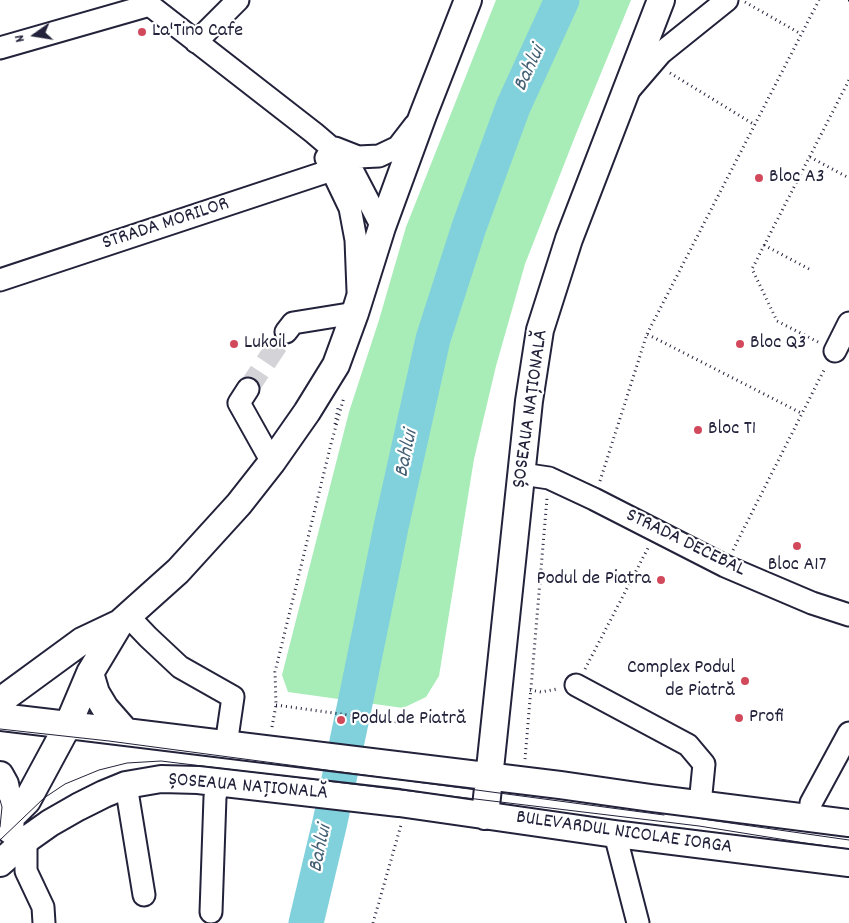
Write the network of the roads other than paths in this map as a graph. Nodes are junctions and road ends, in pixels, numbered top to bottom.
1 (238, 0) edge
2 (468, 0) edge
3 (661, 0) edge
4 (727, 0) edge
5 (146, 3) edge
6 (196, 42) junction
7 (0, 48) edge
8 (623, 96) junction
9 (423, 115) junction
10 (314, 133) junction
11 (331, 147) junction
12 (332, 170) junction
13 (382, 227) junction
14 (0, 280) edge
15 (357, 307) junction
16 (849, 323) edge
17 (286, 332) tunnel mouth
18 (835, 351) road end
19 (248, 389) tunnel mouth
20 (272, 462) junction
21 (522, 474) junction
22 (849, 615) edge
23 (124, 619) junction
24 (90, 673) junction
25 (576, 685) road end
26 (0, 701) edge
27 (0, 718) edge
28 (68, 724) junction
29 (126, 732) junction
30 (849, 733) edge
31 (226, 745) junction
32 (404, 766) joint
33 (0, 774) edge
34 (490, 777) junction
35 (219, 782) junction
36 (126, 785) junction
37 (700, 804) junction
38 (400, 811) joint
39 (485, 816) junction
40 (11, 817) junction
41 (810, 818) junction
42 (849, 823) edge
43 (615, 834) junction
44 (26, 840) junction
45 (0, 857) edge
46 (849, 863) edge
47 (0, 864) edge
48 (144, 895) dead end
49 (211, 912) dead end
50 (44, 923) edge
51 (638, 923) edge

1 - 6 street
2 - 9 main road
3 - 8 main road
4 - 8 street, ȘOSEAUA NAȚIONALĂ
5 - 6 street
5 - 7 street
6 - 10 street
8 - 21 main road, ȘOSEAUA NAȚIONALĂ
9 - 11 street
9 - 13 main road
10 - 11 street
10 - 12 street
11 - 13 street
12 - 14 street, STRADA MORILOR
12 - 15 street
13 - 15 main road
15 - 17 street
15 - 20 main road
16 - 18 street
19 - 20 street
20 - 23 main road
21 - 22 street, STRADA DECEBAL
21 - 34 main road, ȘOSEAUA NAȚIONALĂ
23 - 24 main road
23 - 26 main road
23 - 31 street
24 - 28 main road
24 - 29 main road
25 - 37 street
27 - 28 main road, ȘOSEAUA NAȚIONALĂ
28 - 29 main road, ȘOSEAUA NAȚIONALĂ
28 - 40 main road
29 - 31 main road, ȘOSEAUA NAȚIONALĂ
30 - 41 street
31 - 32 main road, ȘOSEAUA NAȚIONALĂ
32 - 34 main road, BULEVARDUL NICOLAE IORGA
33 - 40 main road
34 - 37 main road, BULEVARDUL NICOLAE IORGA
34 - 39 main road, ȘOSEAUA NAȚIONALĂ
35 - 36 main road, ȘOSEAUA NAȚIONALĂ
35 - 38 main road, ȘOSEAUA NAȚIONALĂ
35 - 49 street
36 - 44 main road, ȘOSEAUA NAȚIONALĂ
36 - 48 street
37 - 41 main road, BULEVARDUL NICOLAE IORGA
38 - 39 main road, BULEVARDUL NICOLAE IORGA
39 - 43 main road, BULEVARDUL NICOLAE IORGA
40 - 45 main road
41 - 42 main road, BULEVARDUL NICOLAE IORGA
43 - 46 main road, BULEVARDUL NICOLAE IORGA
43 - 51 street
44 - 47 main road, ȘOSEAUA NAȚIONALĂ
44 - 50 street

